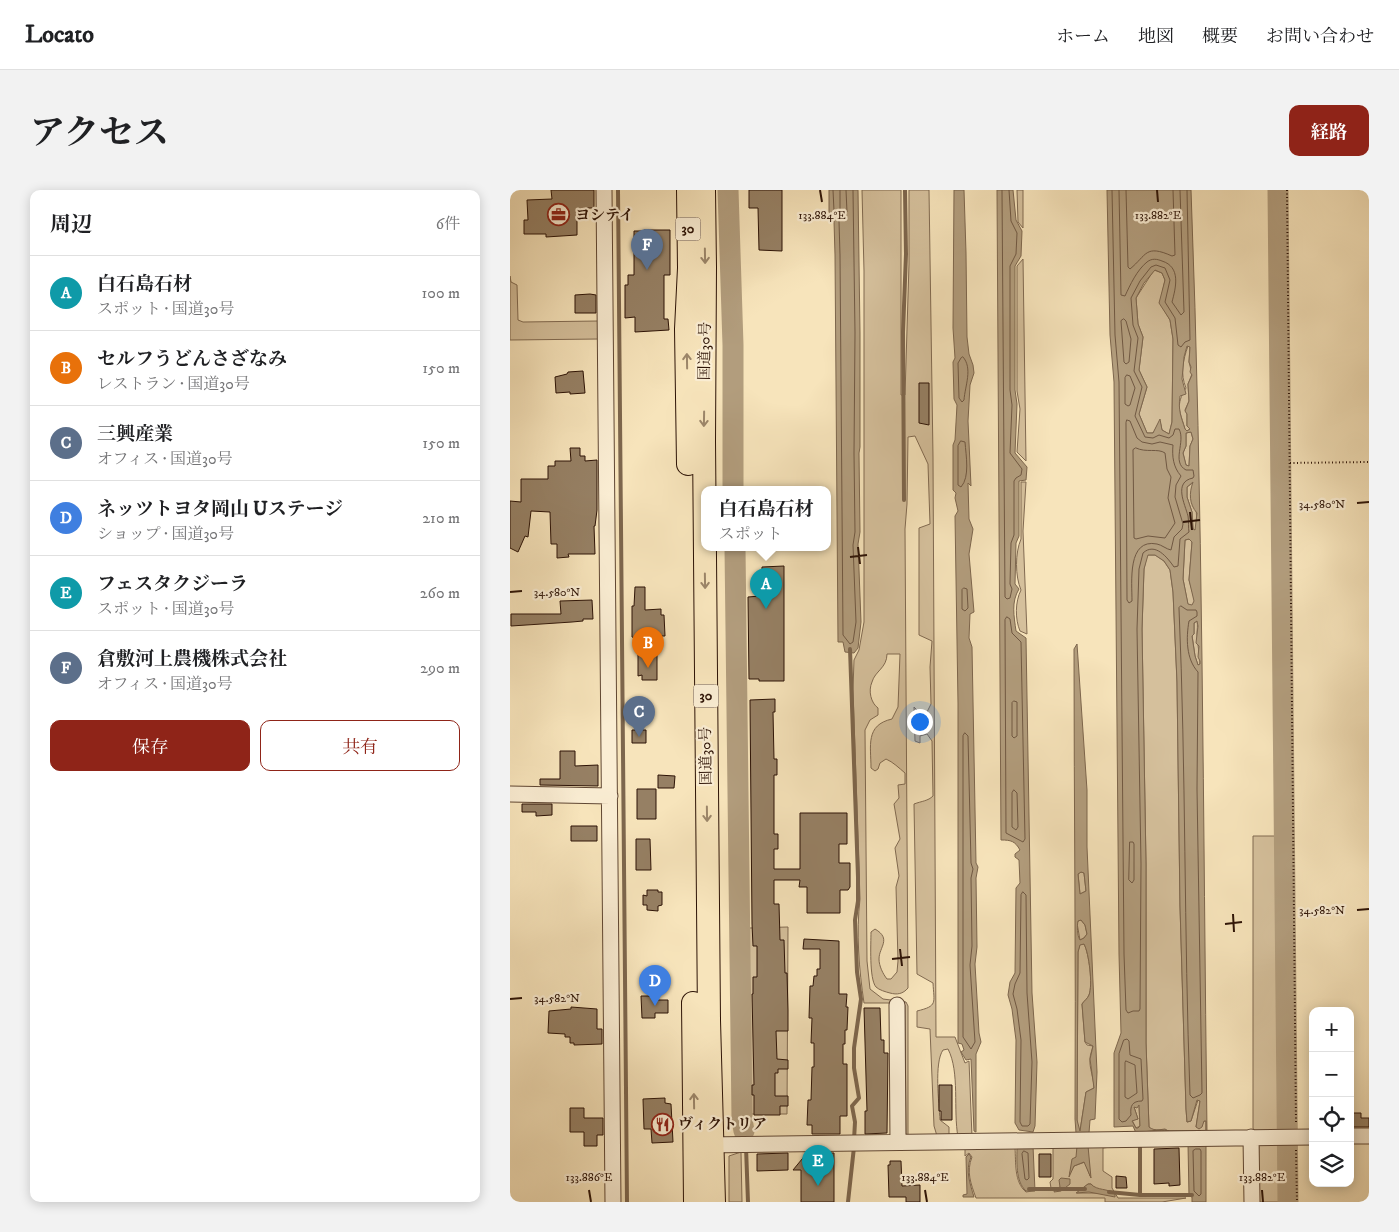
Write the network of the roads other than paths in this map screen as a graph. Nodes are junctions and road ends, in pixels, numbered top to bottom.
1 (604, 190) edge
2 (688, 190) edge
3 (704, 190) edge
4 (704, 486) edge
5 (705, 551) edge
6 (510, 794) edge
7 (610, 796) junction
8 (897, 1005) dead end
9 (1354, 1136) edge
10 (1369, 1136) edge
11 (1251, 1137) junction
12 (1309, 1137) edge
13 (898, 1142) junction
14 (704, 1145) junction
15 (613, 1202) edge
16 (695, 1202) edge
17 (714, 1202) edge
18 (1252, 1202) edge

1 - 7 street
14 -> 2 highway, 国道30号 / 30
3 -> 4 highway, 国道30号 / 30
5 -> 14 highway, 国道30号 / 30
6 - 7 street
7 - 15 street
8 - 13 street
9 - 10 street
11 - 12 street
11 - 13 street
11 - 18 street
13 - 14 street
14 - 16 highway, 国道30号 / 30
14 - 17 highway, 国道30号 / 30

